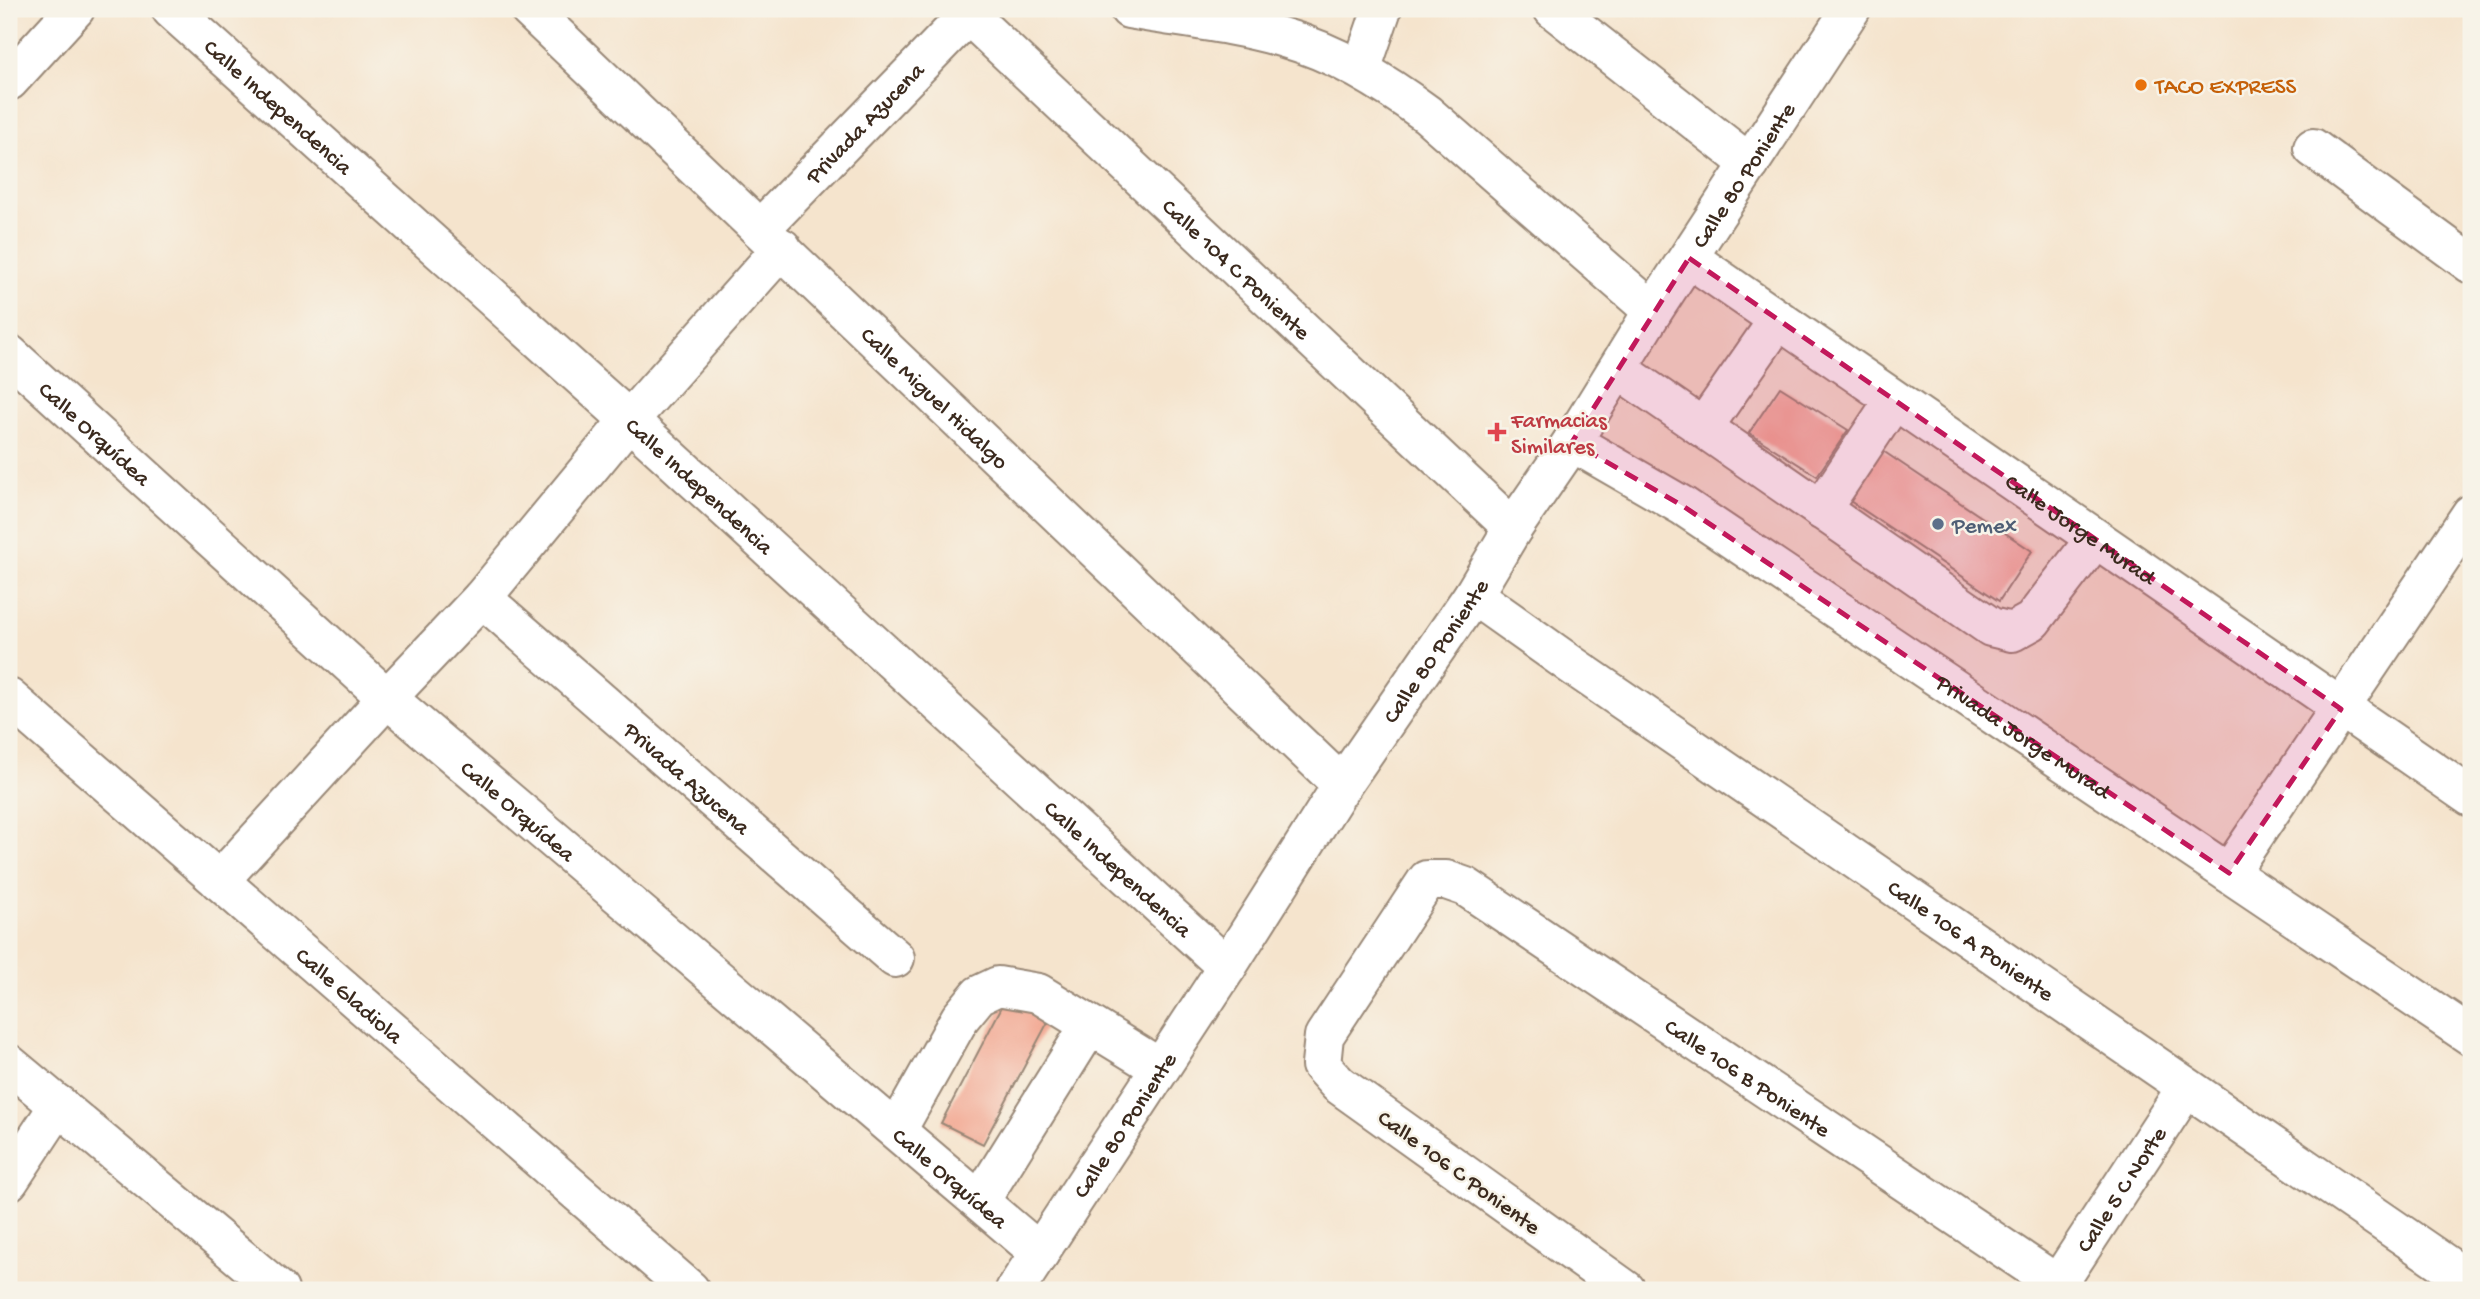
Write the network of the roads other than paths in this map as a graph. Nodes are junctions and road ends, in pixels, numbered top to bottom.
1 (75, 9) edge
2 (172, 9) edge
3 (529, 9) edge
4 (1129, 9) edge
5 (1382, 9) edge
6 (1553, 9) edge
7 (970, 11) edge
8 (1198, 13) edge
9 (1835, 15) edge
10 (1362, 70) junction
11 (9, 81) edge
12 (2314, 148) dead end
13 (1750, 164) junction
14 (771, 238) junction
15 (1689, 258) junction
16 (2471, 264) edge
17 (1653, 311) junction
18 (1778, 320) junction
19 (9, 354) edge
20 (1618, 369) junction
21 (1894, 400) junction
22 (629, 420) junction
23 (1703, 428) junction
24 (1572, 442) junction
25 (1821, 510) junction
26 (2471, 514) edge
27 (1513, 528) junction
28 (2095, 539) junction
29 (1473, 594) junction
30 (482, 598) junction
31 (9, 698) edge
32 (387, 698) junction
33 (2341, 709) junction
34 (1342, 785) junction
35 (2471, 797) edge
36 (2229, 873) junction
37 (219, 881) junction
38 (895, 958) dead end
39 (1227, 967) junction
40 (1090, 1025) junction
41 (1324, 1036) joint
42 (2471, 1036) edge
43 (9, 1064) edge
44 (1160, 1068) junction
45 (2186, 1088) junction
46 (59, 1105) junction
47 (897, 1130) junction
48 (9, 1181) edge
49 (980, 1201) junction
50 (1040, 1253) junction
51 (2471, 1282) edge
52 (257, 1284) edge
53 (2059, 1288) edge
54 (690, 1290) edge
55 (1015, 1290) edge
56 (1626, 1290) edge

1 - 11 street
2 - 22 street, Calle Independencia
3 - 14 street, Calle Miguel Hidalgo
4 - 8 street
5 - 10 street
6 - 13 street
7 - 14 street, Privada Azucena
7 - 27 street, Calle 104 C Poniente
8 - 10 street
9 - 13 street, Calle 80 Poniente
10 - 17 street
12 - 16 street
13 - 15 street, Calle 80 Poniente
14 - 22 street, Privada Azucena
14 - 34 street, Calle Miguel Hidalgo
15 - 17 street, Calle 80 Poniente
15 - 18 street, Calle Jorge Murad
17 - 20 street, Calle 80 Poniente
18 - 21 street, Calle Jorge Murad
18 - 23 street
19 - 32 street, Calle Orquídea
20 - 23 street
20 - 24 street, Calle 80 Poniente
21 - 25 street
21 - 28 street, Calle Jorge Murad
22 - 30 street, Privada Azucena
22 - 39 street, Calle Independencia
23 - 25 street
24 - 27 street, Calle 80 Poniente
24 - 36 street, Privada Jorge Murad
25 - 28 street
26 - 33 street
27 - 29 street, Calle 80 Poniente
28 - 33 street, Calle Jorge Murad
29 - 34 street, Calle 80 Poniente
29 - 45 street, Calle 106 A Poniente
30 - 32 street, Privada Azucena
30 - 38 street, Privada Azucena
31 - 37 street, Calle Gladiola
32 - 37 street, Privada Azucena
32 - 47 street, Calle Orquídea
33 - 35 street, Calle Jorge Murad
33 - 36 street
34 - 39 street, Calle 80 Poniente
36 - 42 street, Privada Jorge Murad
37 - 54 street, Calle Gladiola
39 - 44 street, Calle 80 Poniente
40 - 44 street
40 - 47 street
40 - 49 street
41 - 53 street, Calle 106 B Poniente
41 - 56 street, Calle 106 C Poniente
43 - 46 street
44 - 50 street, Calle 80 Poniente
45 - 51 street, Calle 106 A Poniente
45 - 53 street, Calle 5 C Norte
46 - 48 street
46 - 52 street
47 - 49 street, Calle Orquídea
49 - 50 street, Calle Orquídea
50 - 55 street, Calle 80 Poniente

